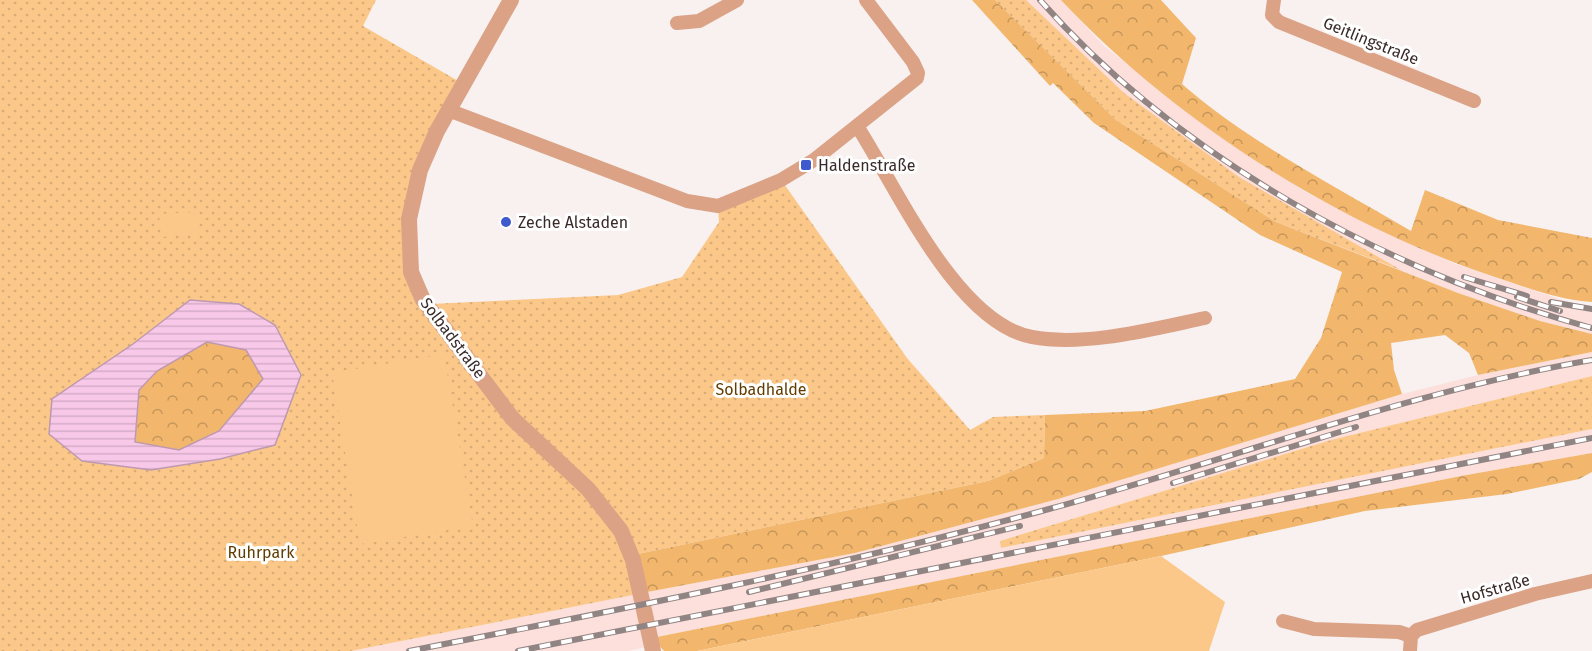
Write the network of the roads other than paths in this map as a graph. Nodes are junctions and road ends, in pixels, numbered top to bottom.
1 (511, 0) edge
2 (737, 0) edge
3 (866, 0) edge
4 (1274, 0) edge
5 (677, 23) dead end
6 (1474, 101) dead end
7 (448, 110) junction
8 (857, 126) junction
9 (1205, 318) dead end
10 (1592, 581) edge
11 (1283, 621) dead end
12 (1411, 636) junction
13 (653, 651) edge
14 (1410, 651) edge

1 - 7 street, Solbadstraße
2 - 5 street
3 - 8 street
4 - 6 street, Geitlingstraße
7 - 8 street
7 - 13 street, Solbadstraße
8 - 9 street
10 - 12 street, Hofstraße
11 - 12 street
12 - 14 street

